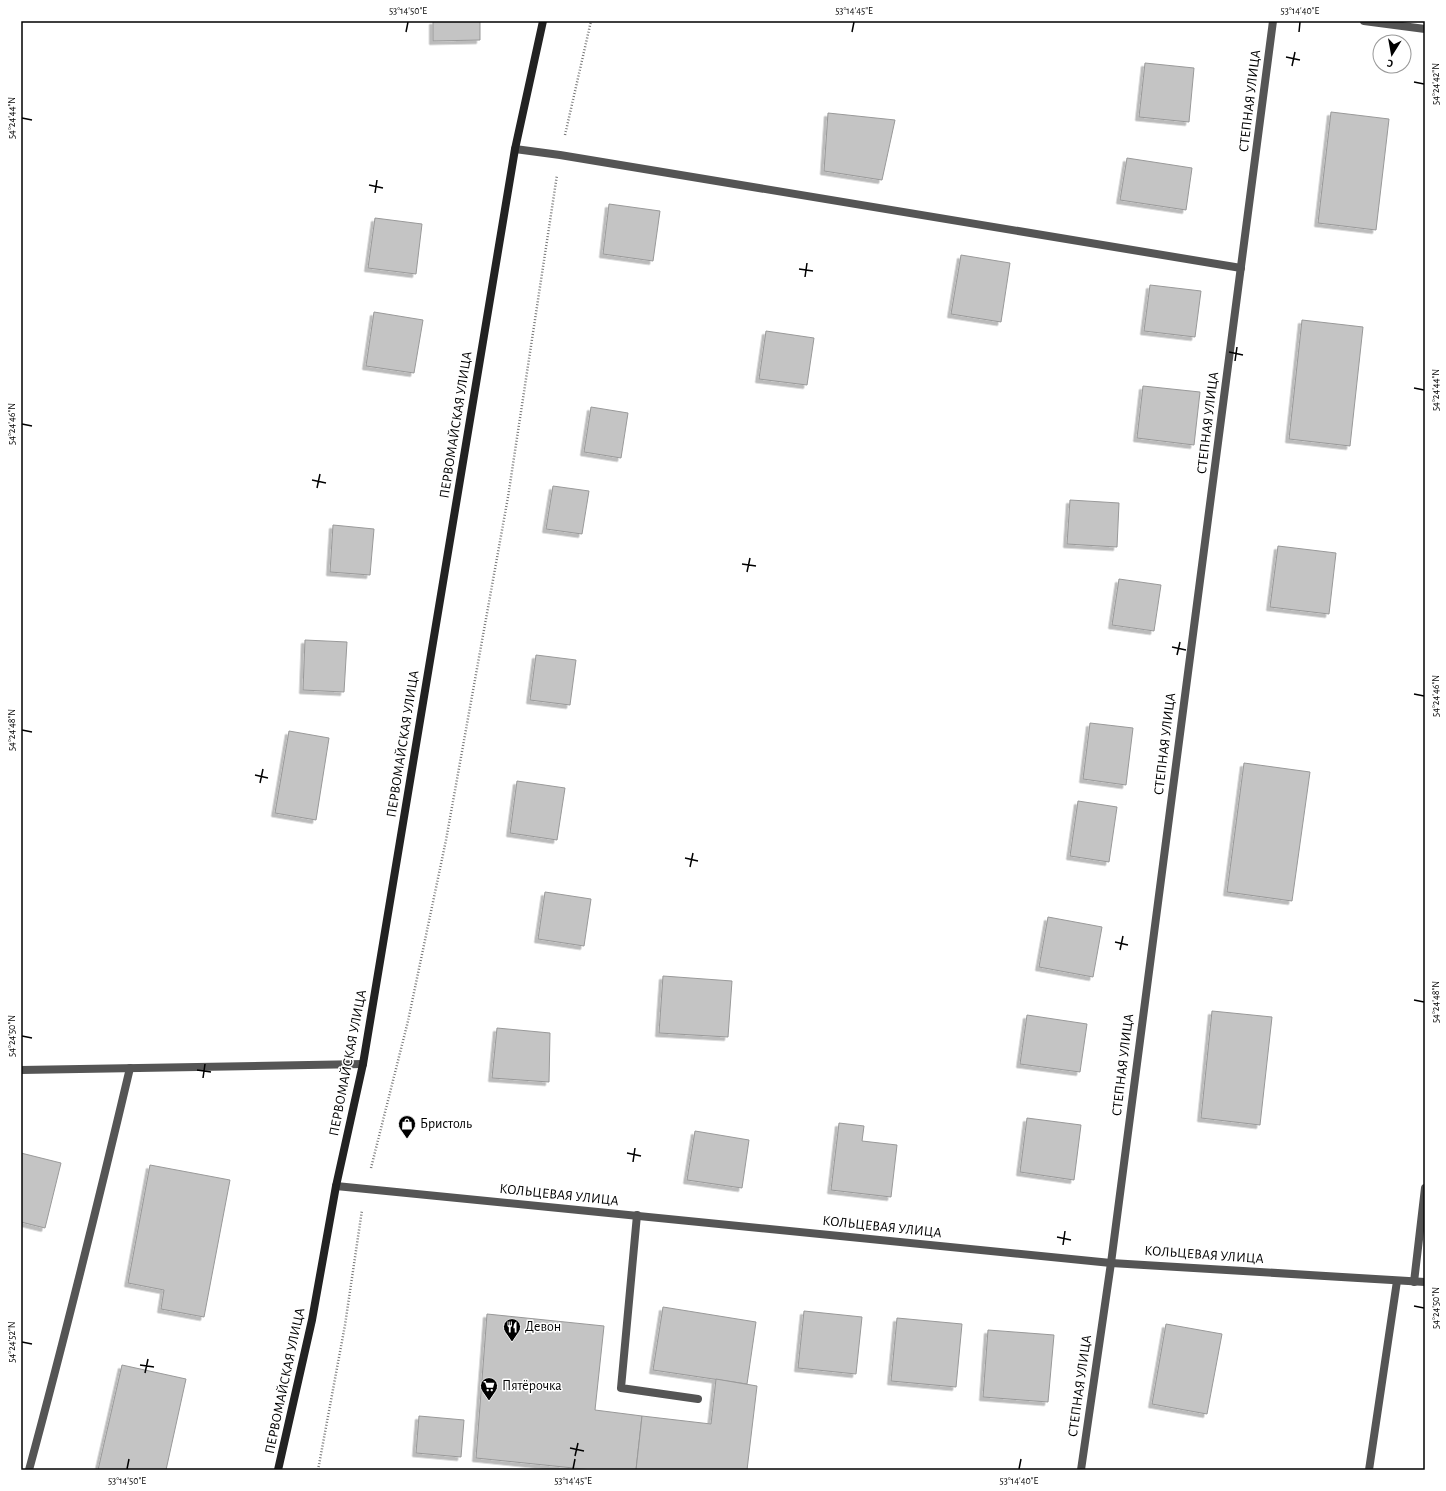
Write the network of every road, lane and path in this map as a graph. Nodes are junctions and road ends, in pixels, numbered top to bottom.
1 (543, 21) edge
2 (591, 21) edge
3 (1273, 21) edge
4 (1364, 21) edge
5 (1425, 29) edge
6 (515, 149) junction
7 (560, 155) junction
8 (1241, 268) junction
9 (363, 1064) junction
10 (130, 1068) junction
11 (21, 1070) edge
12 (336, 1186) junction
13 (366, 1188) junction
14 (1425, 1188) edge
15 (637, 1215) junction
16 (1110, 1263) junction
17 (1398, 1280) junction
18 (1414, 1282) junction
19 (1425, 1282) edge
20 (698, 1399) dead end
21 (29, 1470) edge
22 (278, 1470) edge
23 (318, 1470) edge
24 (1081, 1470) edge
25 (1370, 1470) edge

1 - 6 street, ПЕРВОМАЙСКАЯ УЛИЦА
2 - 7 path
3 - 8 street, СТЕПНАЯ УЛИЦА
4 - 5 street
6 - 7 street
6 - 9 street, ПЕРВОМАЙСКАЯ УЛИЦА
7 - 8 street
7 - 13 path
8 - 16 street, СТЕПНАЯ УЛИЦА
9 - 10 street
9 - 12 street, ПЕРВОМАЙСКАЯ УЛИЦА
10 - 11 street
10 - 21 street
12 - 13 street, КОЛЬЦЕВАЯ УЛИЦА
12 - 22 street, ПЕРВОМАЙСКАЯ УЛИЦА
13 - 15 street, КОЛЬЦЕВАЯ УЛИЦА
13 - 23 path
14 - 18 street
15 - 16 street, КОЛЬЦЕВАЯ УЛИЦА
15 - 20 street
16 - 17 street, КОЛЬЦЕВАЯ УЛИЦА
16 - 24 street, СТЕПНАЯ УЛИЦА
17 - 18 street, КОЛЬЦЕВАЯ УЛИЦА
17 - 25 street
18 - 19 street, КОЛЬЦЕВАЯ УЛИЦА

